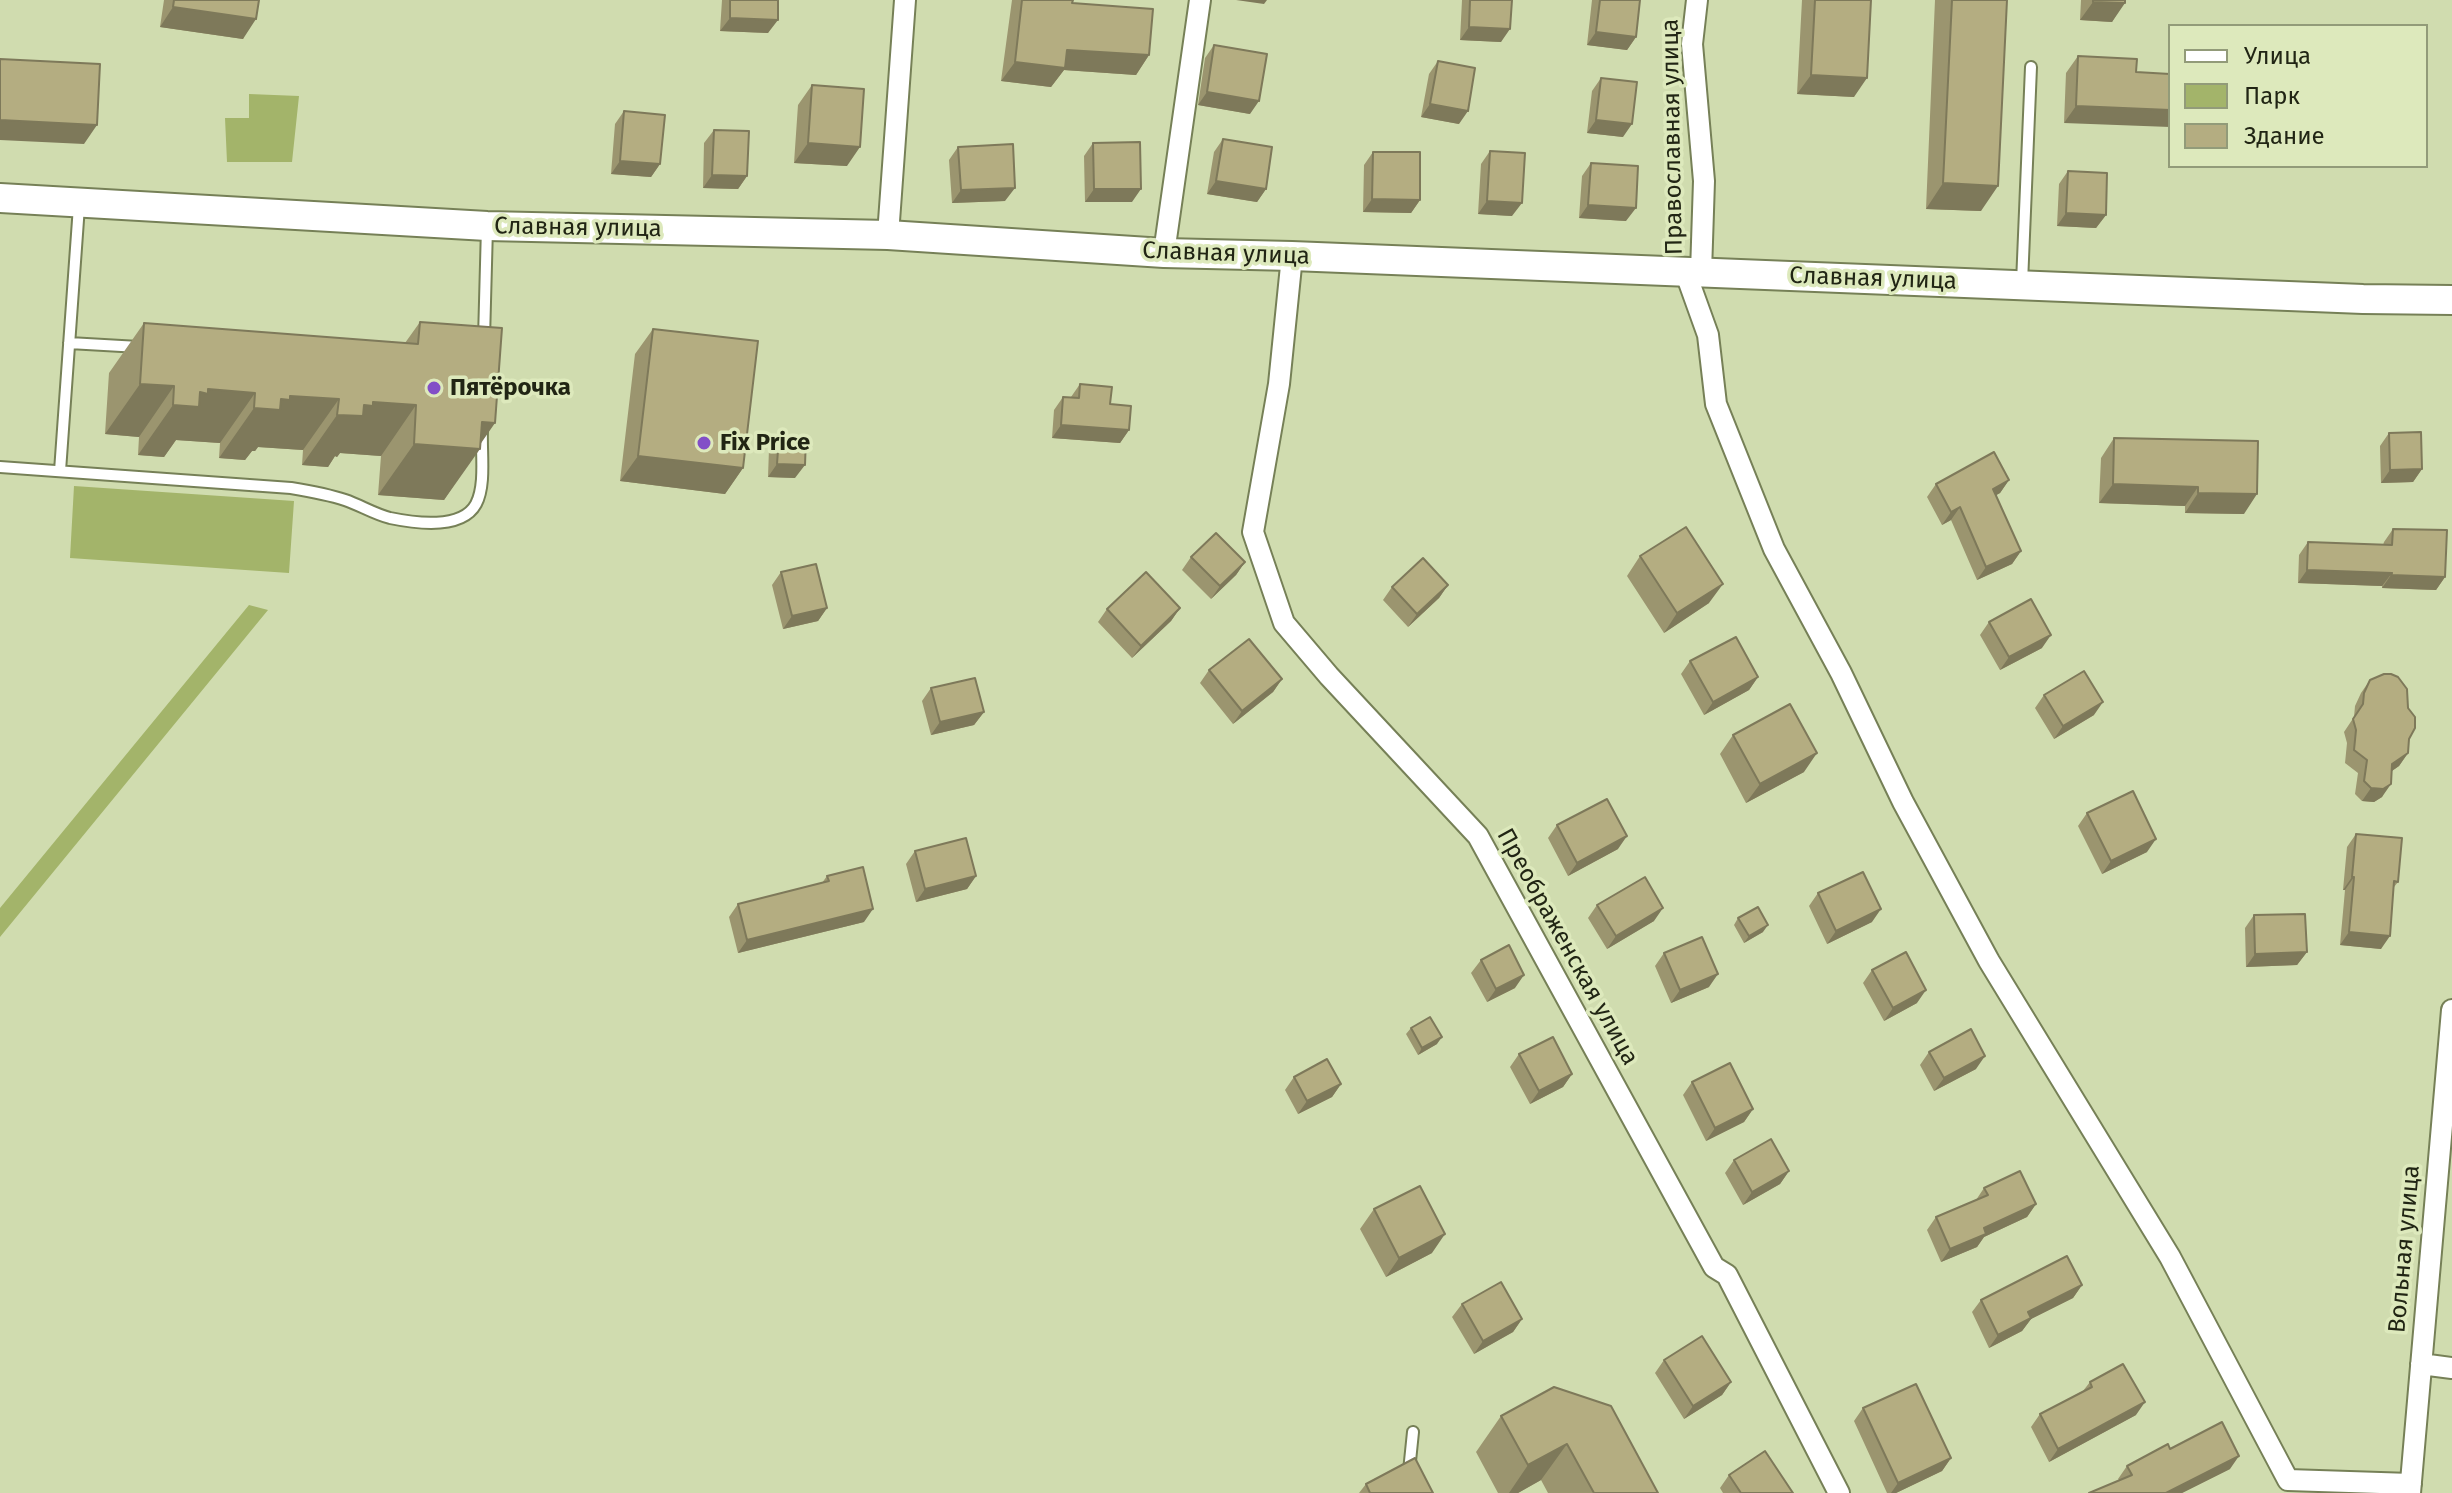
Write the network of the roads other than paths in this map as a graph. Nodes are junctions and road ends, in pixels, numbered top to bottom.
1 (905, 0) edge
2 (1200, 0) edge
3 (1697, 0) edge
4 (2031, 67) dead end
5 (0, 198) edge
6 (79, 204) junction
7 (487, 226) junction
8 (888, 235) junction
9 (1164, 253) junction
10 (1292, 256) junction
11 (1693, 272) junction
12 (2022, 285) junction
13 (2452, 300) edge
14 (69, 343) junction
15 (149, 348) edge
16 (484, 352) edge
17 (482, 425) edge
18 (0, 467) edge
19 (60, 471) junction
20 (2452, 1010) edge
21 (2421, 1364) junction
22 (2452, 1368) edge
23 (1413, 1432) dead end
24 (1409, 1471) junction
25 (1395, 1478) edge
26 (2410, 1489) edge
27 (1421, 1493) edge
28 (1839, 1493) edge

1 - 8 street
2 - 9 street
3 - 11 street, Православная улица
4 - 12 lane
5 - 6 street, Славная улица
6 - 7 street, Славная улица
6 - 14 lane
7 - 8 street, Славная улица
7 - 16 lane
8 - 9 street, Славная улица
9 - 10 street, Славная улица
10 - 11 street, Славная улица
10 - 28 street, Преображенская улица
11 - 12 street, Славная улица
11 - 26 street
12 - 13 street, Славная улица
14 - 15 lane
14 - 19 lane
17 - 19 lane
18 - 19 lane
20 - 21 street, Вольная улица
21 - 22 street
21 - 26 street, Вольная улица
23 - 24 lane
24 - 25 lane
24 - 27 lane

